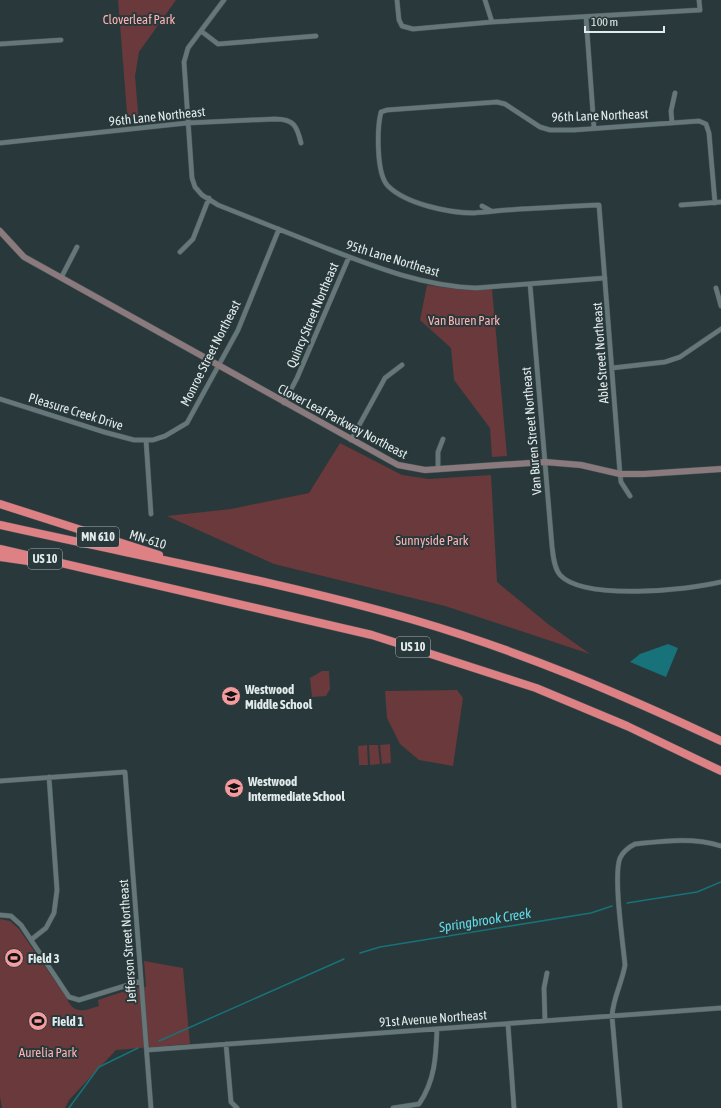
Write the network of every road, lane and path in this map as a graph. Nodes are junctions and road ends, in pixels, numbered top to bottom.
1 (224, 0) edge
2 (397, 0) edge
3 (485, 0) edge
4 (699, 0) edge
5 (586, 17) junction
6 (492, 22) junction
7 (202, 31) junction
8 (316, 36) dead end
9 (61, 40) dead end
10 (0, 44) edge
11 (675, 93) dead end
12 (187, 122) junction
13 (672, 123) junction
14 (594, 128) junction
15 (0, 143) edge
16 (301, 143) dead end
17 (209, 198) junction
18 (721, 202) edge
19 (715, 203) junction
20 (681, 205) dead end
21 (482, 206) dead end
22 (491, 211) junction
23 (279, 229) junction
24 (1, 235) edge
25 (77, 247) dead end
26 (180, 252) dead end
27 (349, 257) junction
28 (61, 278) junction
29 (605, 278) junction
30 (530, 284) junction
31 (716, 288) dead end
32 (721, 306) edge
33 (721, 329) edge
34 (217, 365) junction
35 (402, 365) dead end
36 (612, 368) junction
37 (0, 399) edge
38 (284, 402) junction
39 (146, 440) junction
40 (351, 440) junction
41 (443, 440) dead end
42 (545, 462) junction
43 (721, 469) edge
44 (438, 470) junction
45 (620, 474) junction
46 (630, 496) dead end
47 (0, 504) edge
48 (151, 514) dead end
49 (0, 525) edge
50 (0, 549) edge
51 (0, 557) edge
52 (198, 567) junction
53 (90, 569) junction
54 (721, 582) edge
55 (721, 741) edge
56 (721, 771) edge
57 (49, 777) junction
58 (0, 781) edge
59 (721, 846) edge
60 (0, 915) edge
61 (32, 939) junction
62 (547, 974) dead end
63 (141, 981) junction
64 (721, 1008) edge
65 (612, 1016) junction
66 (545, 1021) junction
67 (508, 1024) junction
68 (437, 1029) junction
69 (226, 1044) junction
70 (147, 1050) junction
71 (151, 1108) edge
72 (237, 1108) edge
73 (393, 1108) edge
74 (514, 1108) edge
75 (620, 1108) edge

1 - 7 street, 95th Lane Northeast
2 - 6 street
3 - 6 street
4 - 5 street
5 - 6 street
5 - 14 street
7 - 8 street
7 - 12 street, 95th Lane Northeast
9 - 10 street
11 - 13 street
12 - 15 street, 96th Lane Northeast
12 - 16 street, 96th Lane Northeast
12 - 17 street, 95th Lane Northeast
13 - 14 street, 96th Lane Northeast
13 - 19 street, 96th Lane Northeast
14 - 22 street, 96th Lane Northeast
17 - 23 street, 95th Lane Northeast
17 - 26 street
18 - 19 street
19 - 20 street
21 - 22 street
22 - 29 street, Able Street Northeast
23 - 27 street, 95th Lane Northeast
23 - 34 street, Monroe Street Northeast
24 - 28 street, Clover Leaf Parkway Northeast
25 - 28 street
27 - 30 street, 95th Lane Northeast
27 - 38 street, Quincy Street Northeast
28 - 34 street, Clover Leaf Parkway Northeast
29 - 30 street, 95th Lane Northeast
29 - 36 street, Able Street Northeast
30 - 42 street, Van Buren Street Northeast
31 - 32 street
33 - 36 street
34 - 38 street, Clover Leaf Parkway Northeast
34 - 39 street, Monroe Street Northeast
35 - 40 street
36 - 45 street, Able Street Northeast
37 - 39 street, Pleasure Creek Drive
38 - 40 street, Clover Leaf Parkway Northeast
39 - 48 street
40 - 44 street, Clover Leaf Parkway Northeast
41 - 44 street
42 - 44 street, Clover Leaf Parkway Northeast
42 - 45 street, Clover Leaf Parkway Northeast
42 - 54 street, Van Buren Street Northeast
43 - 45 street, Clover Leaf Parkway Northeast
45 - 46 street, Able Street Northeast
47 - 52 highway, MN-610 / MN 610
49 - 52 highway, US 10
50 - 53 highway, US 10
51 - 53 highway
52 - 55 highway, US 10
53 - 56 highway, US 10
57 - 58 street
57 - 61 street
57 - 63 street, Jefferson Street Northeast
59 - 65 street
60 - 61 street
61 - 63 street
62 - 66 street
63 - 70 street, Jefferson Street Northeast
64 - 65 street, 91st Avenue Northeast
65 - 66 street, 91st Avenue Northeast
65 - 75 street
66 - 67 street, 91st Avenue Northeast
67 - 68 street, 91st Avenue Northeast
67 - 74 street
68 - 69 street, 91st Avenue Northeast
68 - 73 street
69 - 70 street, 91st Avenue Northeast
69 - 72 street
70 - 71 street, Jefferson Street Northeast

